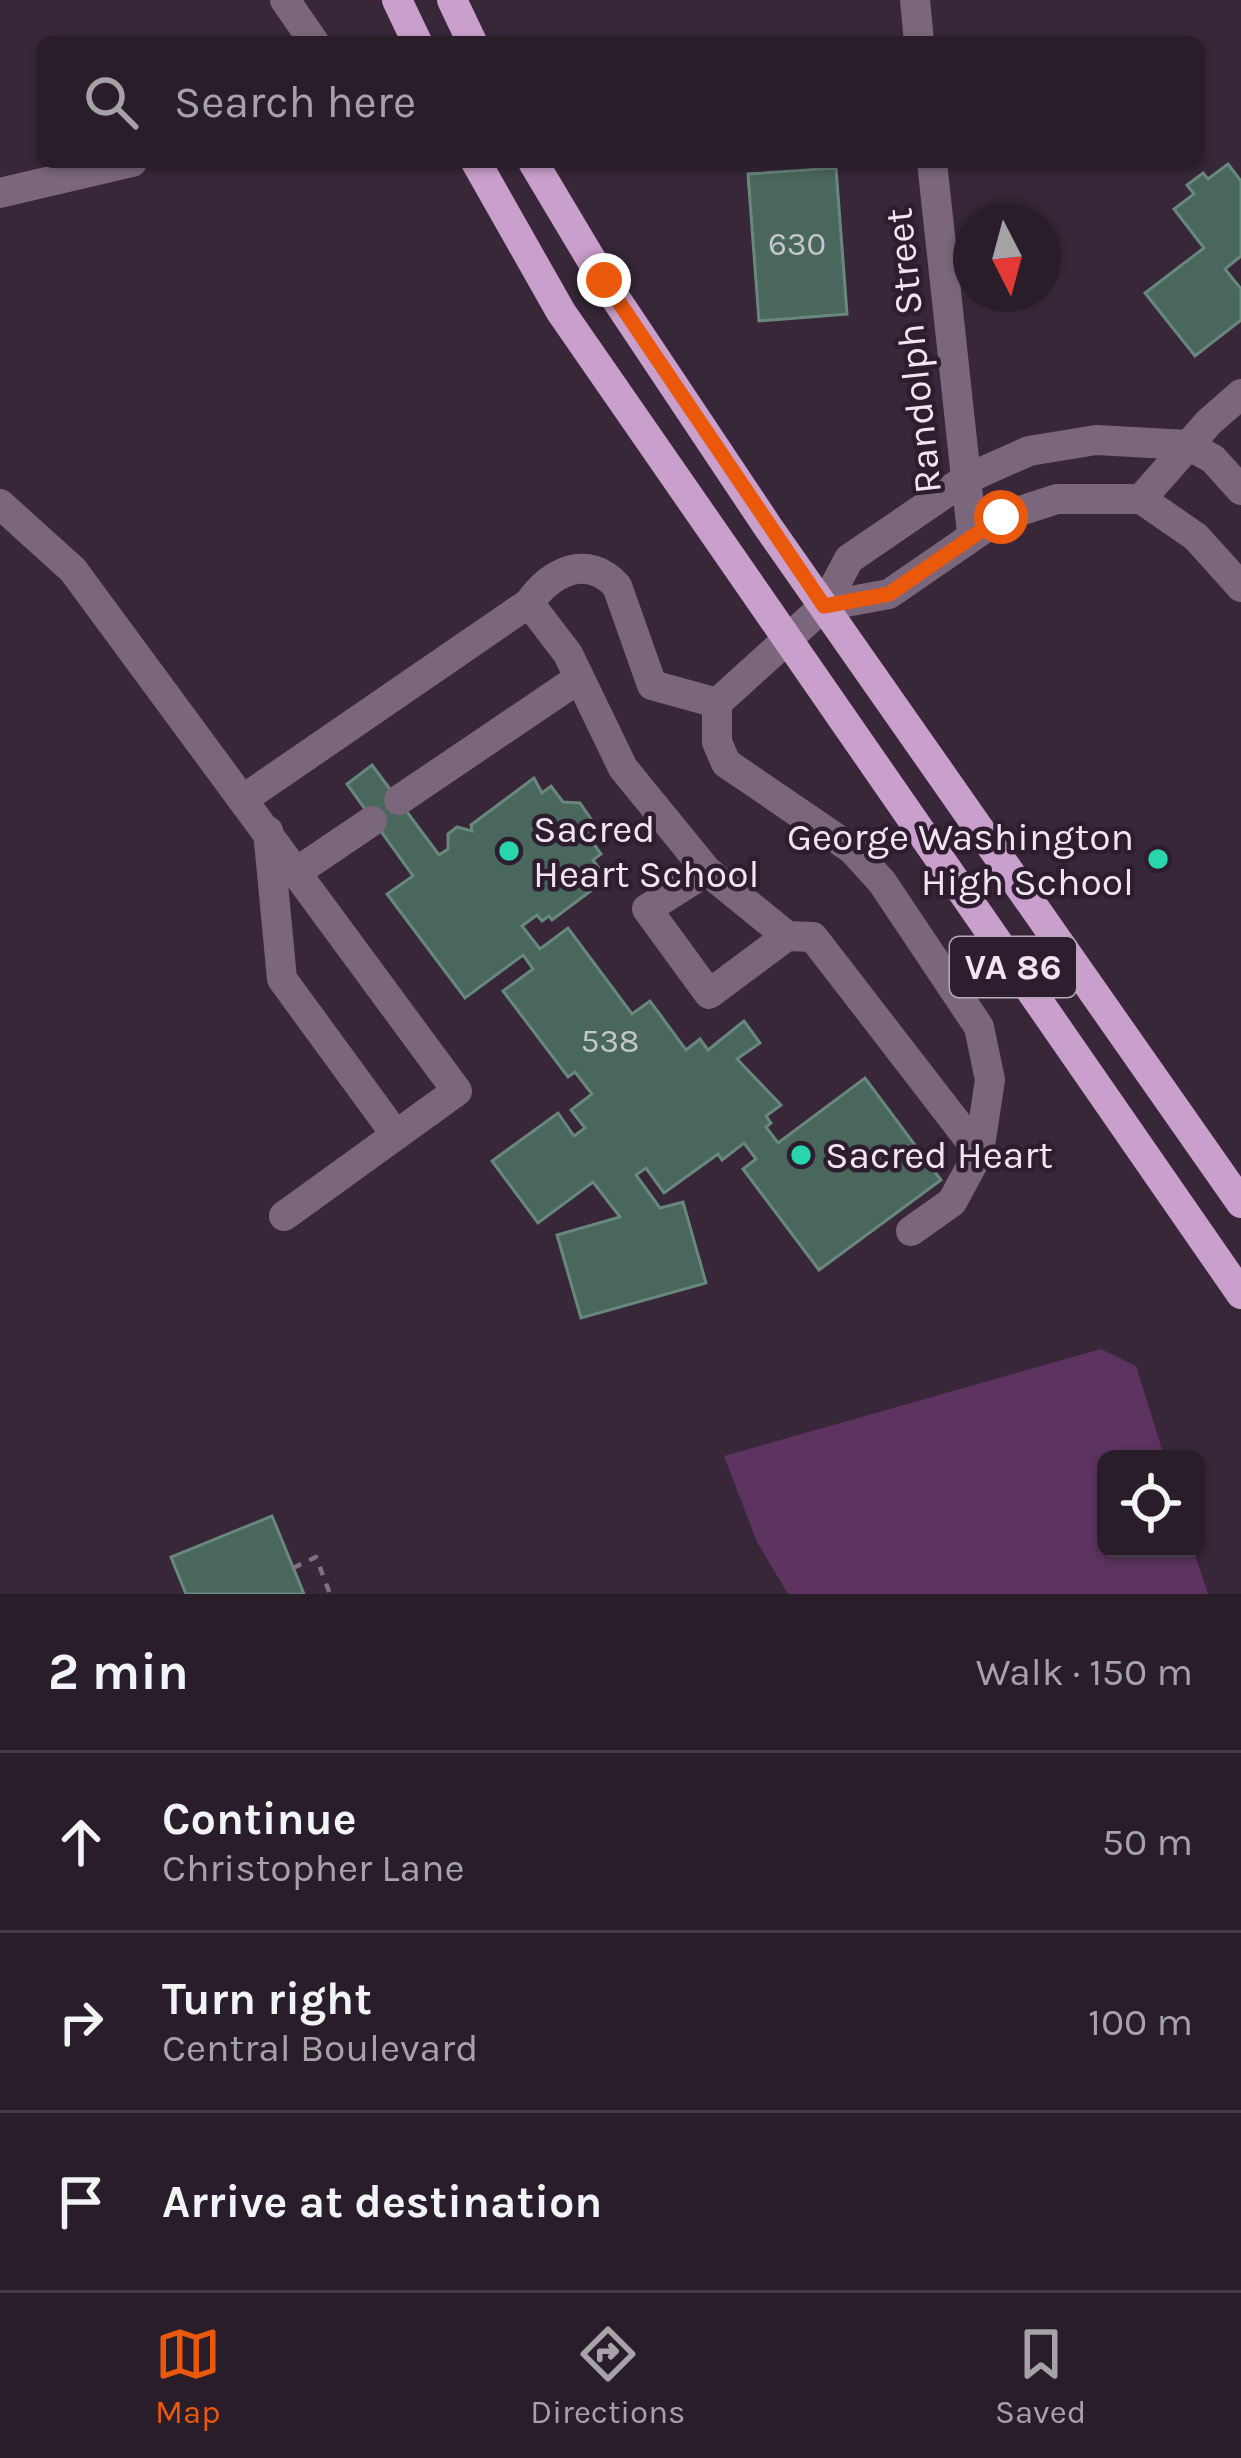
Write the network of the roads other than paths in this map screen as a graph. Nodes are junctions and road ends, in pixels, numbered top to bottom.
1 (285, 0) edge
2 (397, 0) edge
3 (452, 0) edge
4 (915, 0) edge
5 (310, 36) edge
6 (414, 36) edge
7 (469, 36) edge
8 (918, 36) edge
9 (107, 168) edge
10 (479, 168) edge
11 (537, 168) edge
12 (933, 168) edge
13 (0, 194) edge
14 (1241, 394) edge
15 (1188, 445) junction
16 (966, 479) junction
17 (1241, 490) edge
18 (1141, 499) junction
19 (0, 504) edge
20 (972, 532) junction
21 (1241, 586) edge
22 (529, 603) junction
23 (824, 606) junction
24 (786, 639) junction
25 (578, 680) junction
26 (718, 703) junction
27 (245, 798) junction
28 (399, 800) dead end
29 (372, 821) dead end
30 (268, 830) junction
31 (298, 871) junction
32 (706, 871) junction
33 (787, 936) junction
34 (396, 1135) junction
35 (979, 1153) junction
36 (1241, 1202) edge
37 (284, 1216) dead end
38 (910, 1231) dead end
39 (1241, 1294) edge

1 - 5 street
2 - 6 main road
3 - 7 main road
4 - 8 street
9 - 13 street
10 - 24 main road, VA 86
11 - 23 main road, VA 86
12 - 16 street, Randolph Street
14 - 15 street
15 - 16 street
15 - 17 street
15 - 18 street
16 - 20 street, Randolph Street
16 - 23 street
18 - 20 street
18 - 21 street
19 - 27 street
20 - 23 street
22 - 25 street
22 - 26 street
22 - 27 street
23 - 24 street
23 - 36 main road, VA 86
24 - 26 street
24 - 39 main road, VA 86
25 - 28 street
25 - 32 street
26 - 35 street
27 - 30 street
29 - 31 street
30 - 31 street
30 - 34 street
31 - 34 street
32 - 33 street
32 - 33 street
33 - 35 street
34 - 37 street
35 - 38 street

